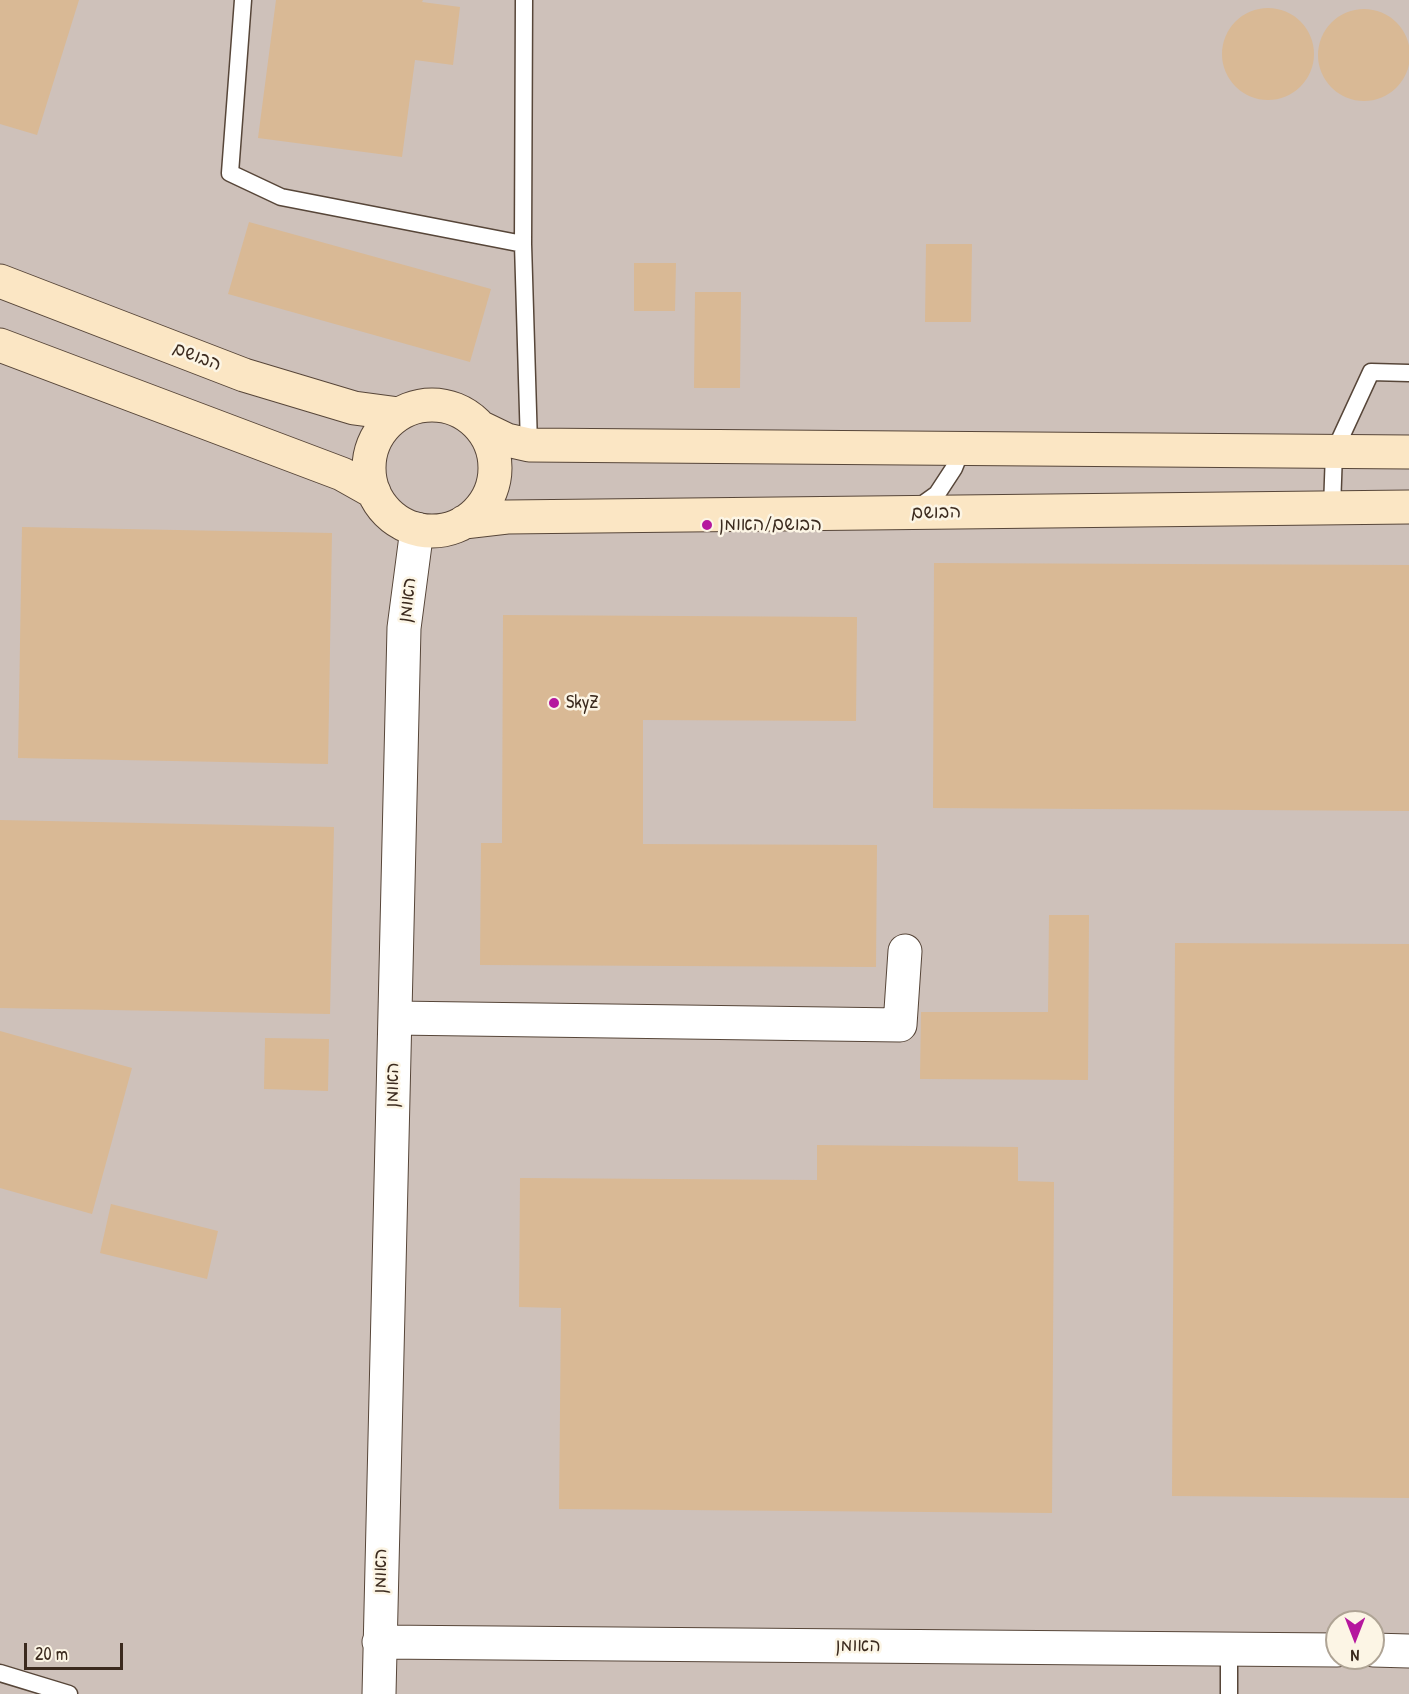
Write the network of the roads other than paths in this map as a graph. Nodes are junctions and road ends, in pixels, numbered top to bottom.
1 (243, 0) edge
2 (524, 0) edge
3 (523, 244) junction
4 (0, 281) edge
5 (0, 345) edge
6 (1409, 373) edge
7 (399, 414) junction
8 (480, 428) junction
9 (529, 444) junction
10 (962, 448) junction
11 (1334, 452) junction
12 (1409, 452) edge
13 (374, 492) junction
14 (1409, 507) edge
15 (1332, 508) junction
16 (910, 513) junction
17 (464, 522) junction
18 (417, 529) junction
19 (905, 951) dead end
20 (395, 1018) junction
21 (379, 1642) junction
22 (1229, 1649) junction
23 (1325, 1650) edge
24 (1385, 1650) edge
25 (1409, 1651) edge
26 (0, 1673) edge
27 (69, 1694) edge
28 (379, 1694) edge
29 (1229, 1694) edge

1 - 3 lane
2 - 3 lane
3 - 9 lane
4 - 7 street, הבושם
5 - 13 street
6 - 11 lane
7 - 8 street
7 - 13 street
8 - 9 street
8 - 17 street
9 - 10 street
10 - 11 street
10 - 16 lane
11 - 12 street
11 - 15 lane
13 - 18 street
14 - 15 street, הבושם
15 - 16 street, הבושם
16 - 17 street, הבושם
17 - 18 street
18 - 20 street, האומן
19 - 20 street
20 - 21 street, האומן
21 - 22 street, האומן
21 - 28 street, האומן
22 - 23 street, האומן
22 - 29 lane
24 - 25 street
26 - 27 lane

